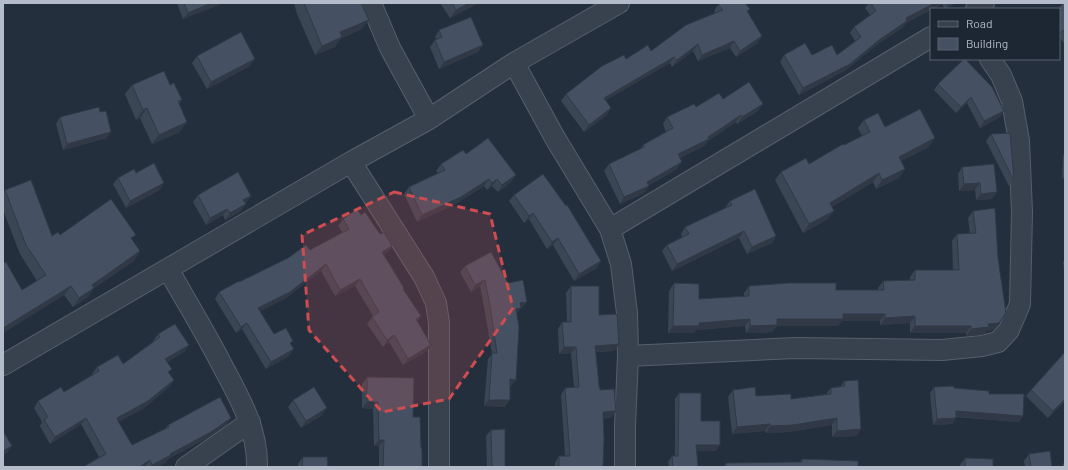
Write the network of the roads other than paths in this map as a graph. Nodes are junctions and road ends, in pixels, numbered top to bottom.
1 (371, 3) edge
2 (619, 3) edge
3 (930, 38) edge
4 (991, 60) edge
5 (514, 63) junction
6 (429, 119) junction
7 (351, 162) junction
8 (610, 229) junction
9 (168, 269) junction
10 (628, 356) junction
11 (3, 366) edge
12 (250, 422) junction
13 (186, 467) edge
14 (257, 467) edge
15 (439, 467) edge
16 (625, 467) edge

1 - 6 street
2 - 5 street
3 - 8 street
4 - 10 street
5 - 6 street
5 - 8 street
6 - 7 street
7 - 9 street
7 - 15 street
8 - 10 street
9 - 11 street
9 - 12 street
10 - 16 street
12 - 13 street
12 - 14 street

